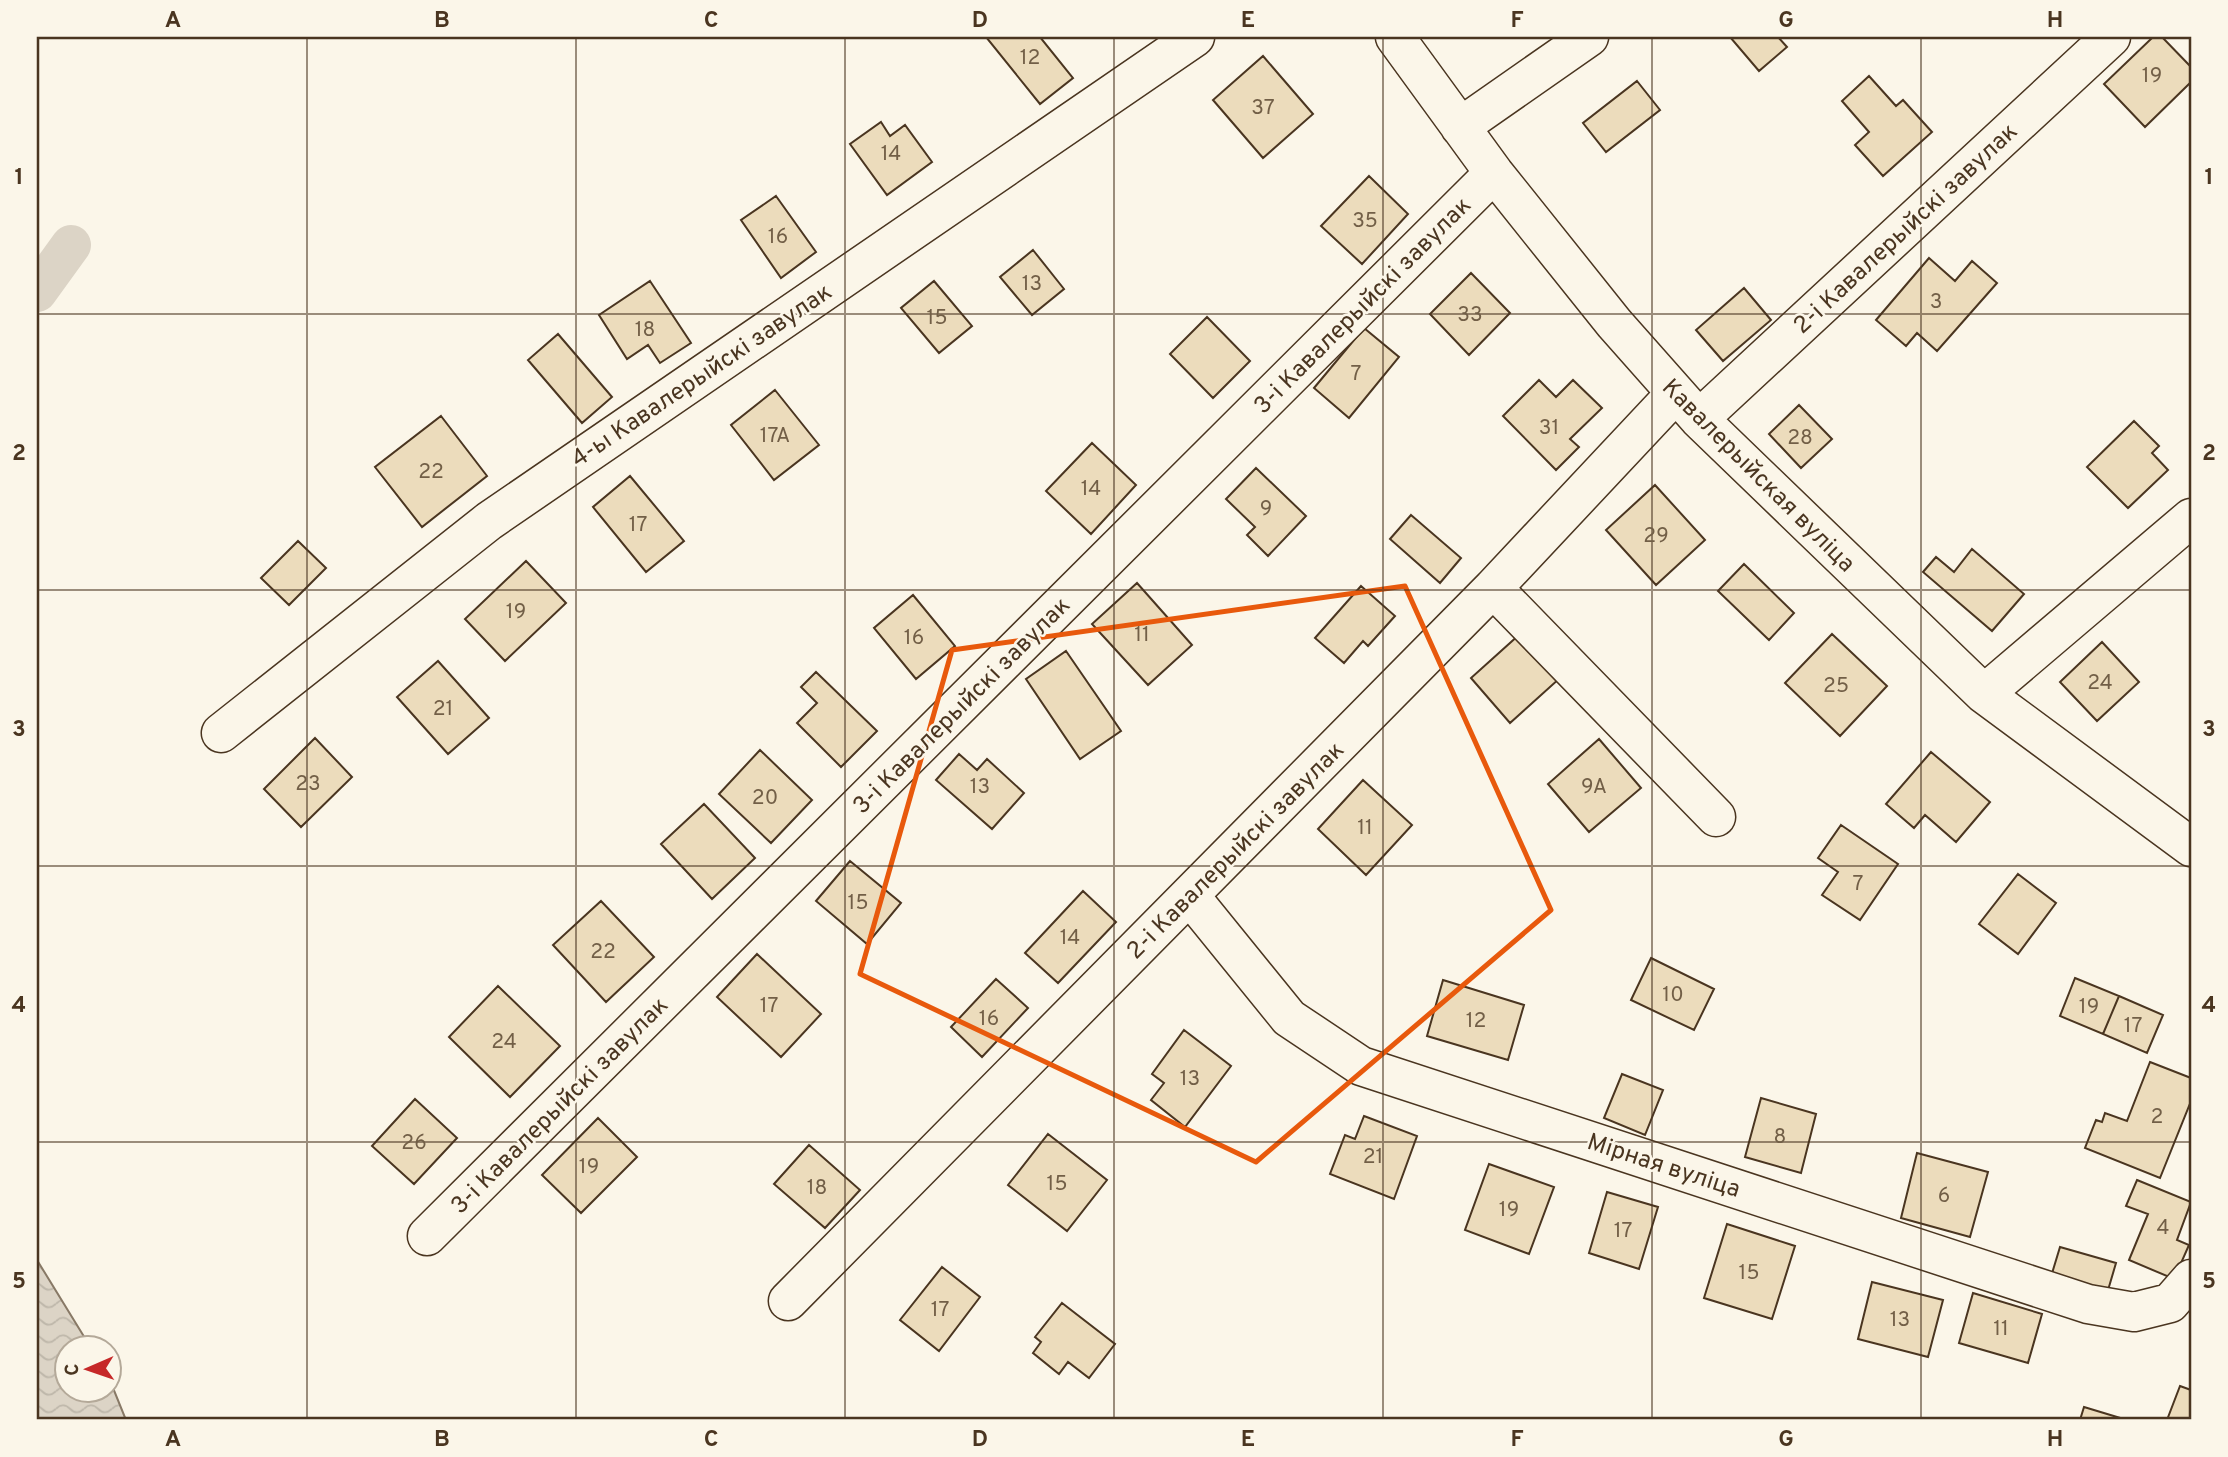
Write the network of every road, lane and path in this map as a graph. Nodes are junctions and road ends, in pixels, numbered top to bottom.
1 (1195, 37) edge
2 (1395, 37) edge
3 (1589, 37) edge
4 (2111, 37) edge
5 (1460, 127) junction
6 (1494, 173) junction
7 (1687, 407) junction
8 (2191, 518) edge
9 (1493, 588) junction
10 (1984, 694) junction
11 (221, 733) dead end
12 (1716, 817) dead end
13 (2191, 847) edge
14 (1190, 896) junction
15 (428, 1236) dead end
16 (2191, 1279) edge
17 (788, 1301) dead end

1 - 11 street, 4-ы Кавалерыйскі завулак
2 - 5 street, Кавалерыйская вуліца
3 - 5 street
4 - 7 street, 2-і Кавалерыйскі завулак
5 - 6 street, Кавалерыйская вуліца
6 - 7 street, Кавалерыйская вуліца
6 - 15 street, 3-і Кавалерыйскі завулак
7 - 9 street, 2-і Кавалерыйскі завулак
7 - 10 street, Кавалерыйская вуліца
8 - 10 street
9 - 12 street
9 - 14 street, 2-і Кавалерыйскі завулак
10 - 13 street, Кавалерыйская вуліца
14 - 16 street, Мірная вуліца
14 - 17 street, 2-і Кавалерыйскі завулак

